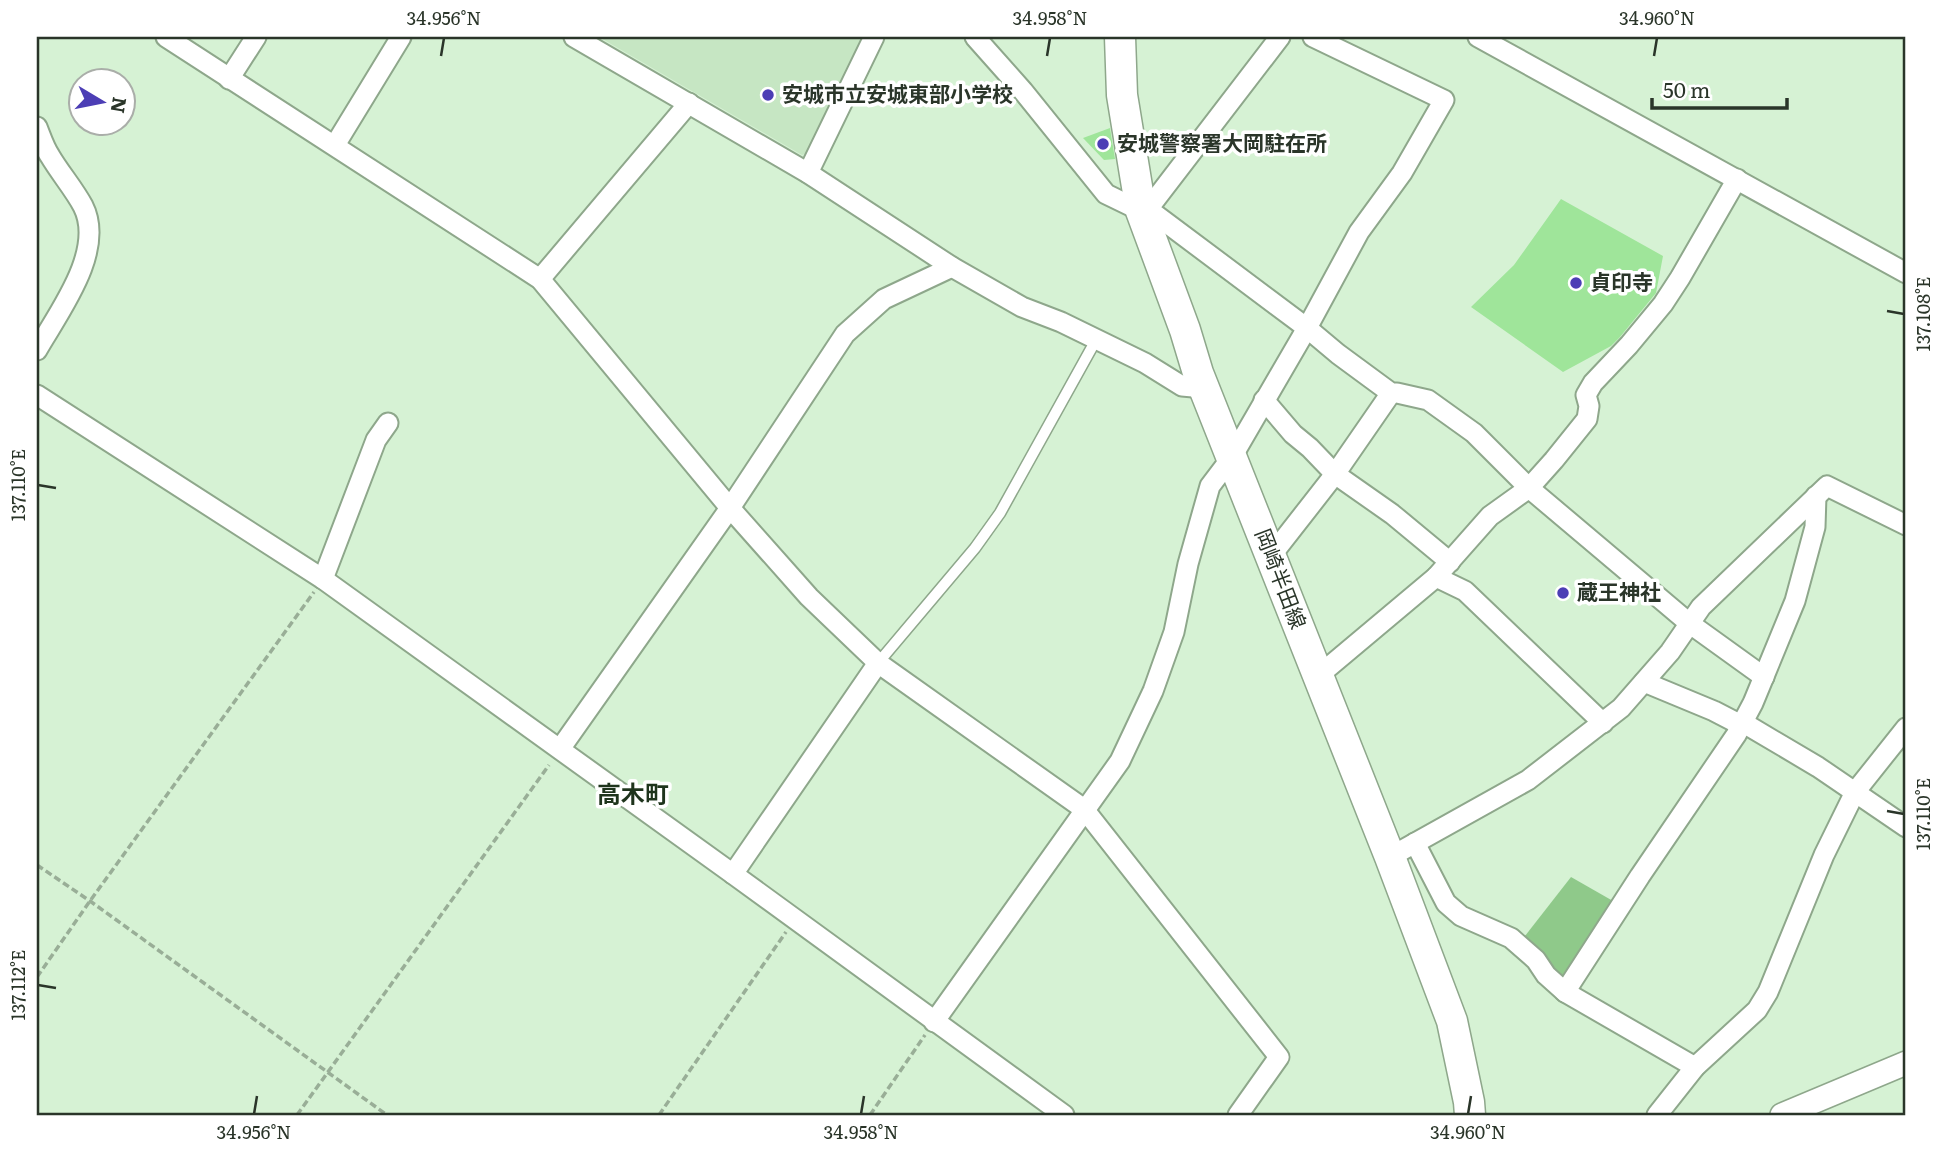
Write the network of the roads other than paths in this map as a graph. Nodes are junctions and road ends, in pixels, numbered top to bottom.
1 (166, 37) edge
2 (256, 37) edge
3 (401, 37) edge
4 (574, 37) edge
5 (874, 37) edge
6 (975, 37) edge
7 (1120, 37) edge
8 (1280, 37) edge
9 (1313, 37) edge
10 (1478, 37) edge
11 (229, 79) junction
12 (689, 103) junction
13 (39, 140) edge
14 (335, 145) junction
15 (808, 173) junction
16 (1737, 178) junction
17 (1145, 210) junction
18 (952, 267) junction
19 (1906, 274) edge
20 (540, 279) junction
21 (1307, 328) junction
22 (1096, 340) junction
23 (37, 350) edge
24 (1205, 388) junction
25 (1391, 393) junction
26 (37, 396) edge
27 (1264, 400) junction
28 (388, 423) dead end
29 (1232, 457) junction
30 (1335, 474) junction
31 (1529, 488) junction
32 (1816, 496) junction
33 (730, 508) junction
34 (1906, 526) edge
35 (1271, 556) junction
36 (1450, 562) junction
37 (1436, 577) junction
38 (323, 579) junction
39 (1689, 623) junction
40 (878, 663) junction
41 (1318, 676) junction
42 (1764, 677) junction
43 (1644, 682) junction
44 (1603, 723) junction
45 (1742, 723) junction
46 (1906, 728) edge
47 (560, 749) junction
48 (1855, 792) junction
49 (1084, 809) junction
50 (1906, 827) edge
51 (1402, 850) junction
52 (733, 874) junction
53 (1565, 992) junction
54 (934, 1022) junction
55 (1906, 1063) edge
56 (1695, 1067) junction
57 (1064, 1115) edge
58 (1238, 1115) edge
59 (1470, 1115) edge
60 (1657, 1115) edge
61 (1782, 1115) edge

1 - 11 street
2 - 11 street
3 - 14 street
4 - 12 street
5 - 15 street
6 - 17 street
7 - 17 main road, 岡崎半田線
8 - 17 street
9 - 21 street
10 - 16 street
11 - 14 street
12 - 15 street
12 - 20 street
13 - 23 street
14 - 20 street
15 - 18 street
16 - 19 street
16 - 31 street
17 - 21 street
17 - 24 main road, 岡崎半田線
18 - 22 street
18 - 33 street
20 - 33 street
21 - 25 street
21 - 27 street
22 - 24 street
22 - 40 lane
24 - 29 main road, 岡崎半田線
25 - 30 street
25 - 31 street
26 - 38 street
27 - 29 street
27 - 30 street
28 - 38 street
29 - 35 main road, 岡崎半田線
29 - 49 street
30 - 35 street
30 - 36 street
31 - 36 street
31 - 39 street
32 - 34 street
32 - 39 street
32 - 42 street
33 - 40 street
33 - 47 street
35 - 41 main road, 岡崎半田線
36 - 37 street
37 - 41 street
37 - 44 street
38 - 47 street
39 - 42 street
39 - 43 street
40 - 49 street
40 - 52 street
41 - 51 main road, 岡崎半田線
42 - 45 street
43 - 44 street
43 - 45 street
44 - 51 street
45 - 48 street
45 - 53 street
46 - 48 street
47 - 52 street
48 - 50 street
48 - 56 street
49 - 54 street
49 - 58 street
51 - 53 street
51 - 59 main road, 岡崎半田線
52 - 54 street
53 - 56 street
54 - 57 street
55 - 61 street
56 - 60 street

